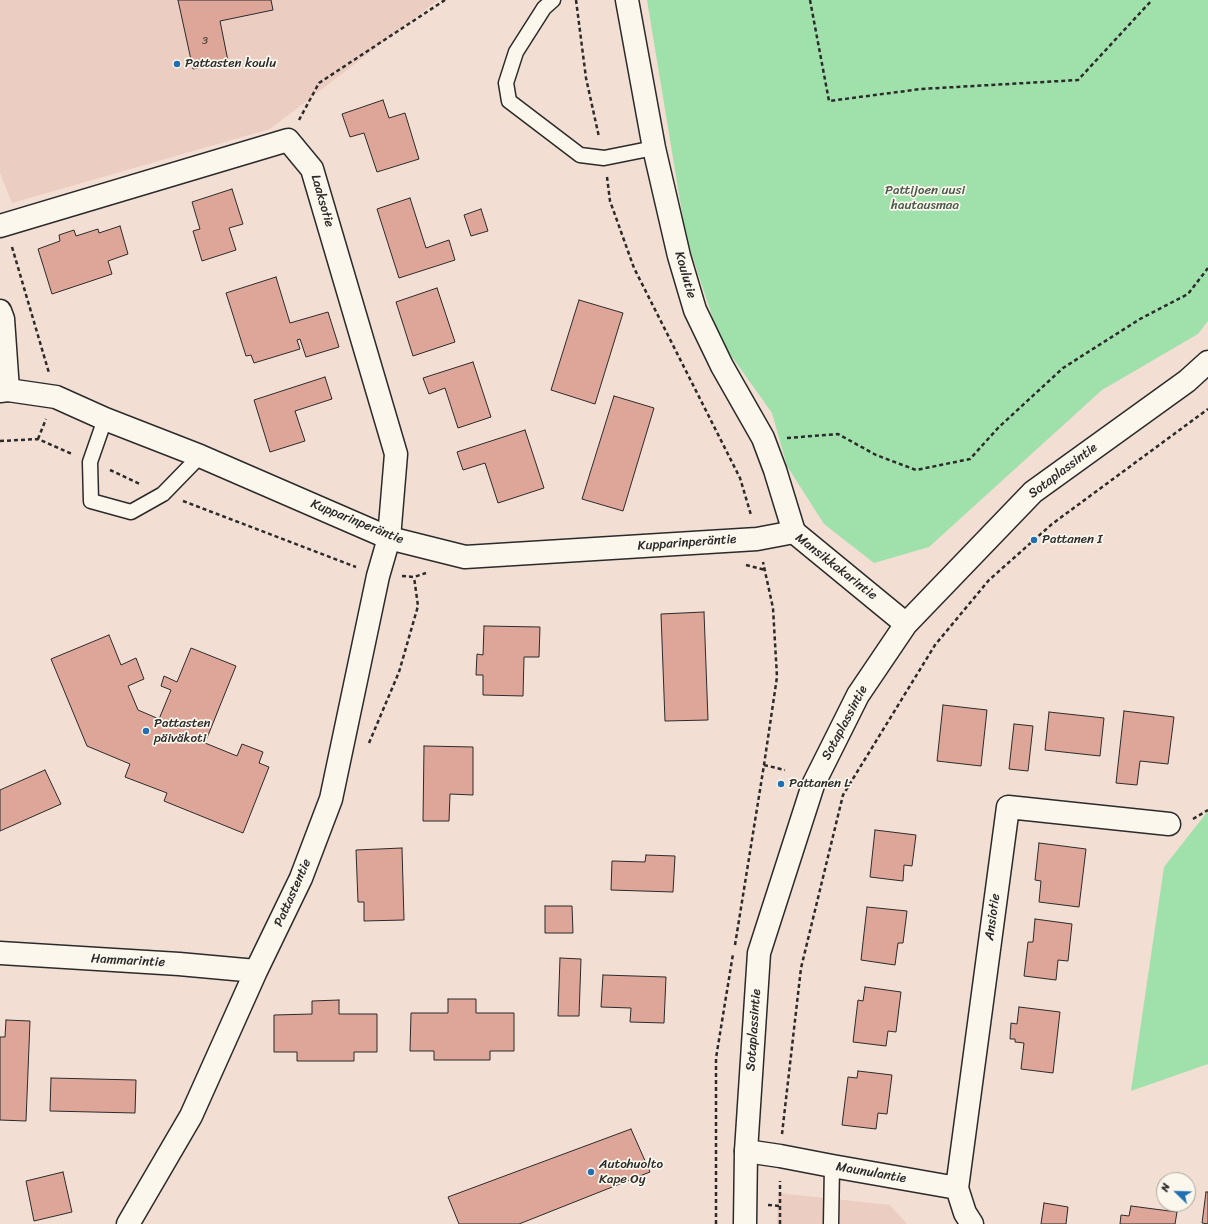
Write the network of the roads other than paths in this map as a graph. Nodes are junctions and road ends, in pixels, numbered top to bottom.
1 (553, 0) edge
2 (627, 0) edge
3 (654, 148) junction
4 (3, 225) edge
5 (0, 311) edge
6 (1208, 362) edge
7 (4, 390) edge
8 (105, 419) junction
9 (200, 456) junction
10 (794, 532) junction
11 (389, 538) junction
12 (757, 538) joint
13 (906, 624) junction
14 (1169, 824) dead end
15 (0, 953) edge
16 (256, 971) junction
17 (746, 1151) junction
18 (832, 1166) junction
19 (957, 1188) junction
20 (128, 1224) edge
21 (746, 1224) edge
22 (831, 1224) edge
23 (972, 1224) edge

1 - 3 lane
2 - 3 street, Koulutie
3 - 10 street, Koulutie
4 - 11 street, Laaksotie
5 - 7 street
6 - 13 street, Sotaplassintie
7 - 8 street, Kupparinperäntie
8 - 9 street, Kupparinperäntie
8 - 9 lane
9 - 11 street, Kupparinperäntie
10 - 12 street, Mansikkakarintie
10 - 13 street, Mansikkakarintie
11 - 12 street, Kupparinperäntie
11 - 16 street, Pattastentie
13 - 17 street, Sotaplassintie
14 - 19 street, Ansiotie
15 - 16 street, Hammarintie
16 - 20 street, Pattastentie
17 - 18 street, Maunulantie
17 - 21 street, Sotaplassintie
18 - 19 street, Maunulantie
18 - 22 lane
19 - 23 street

